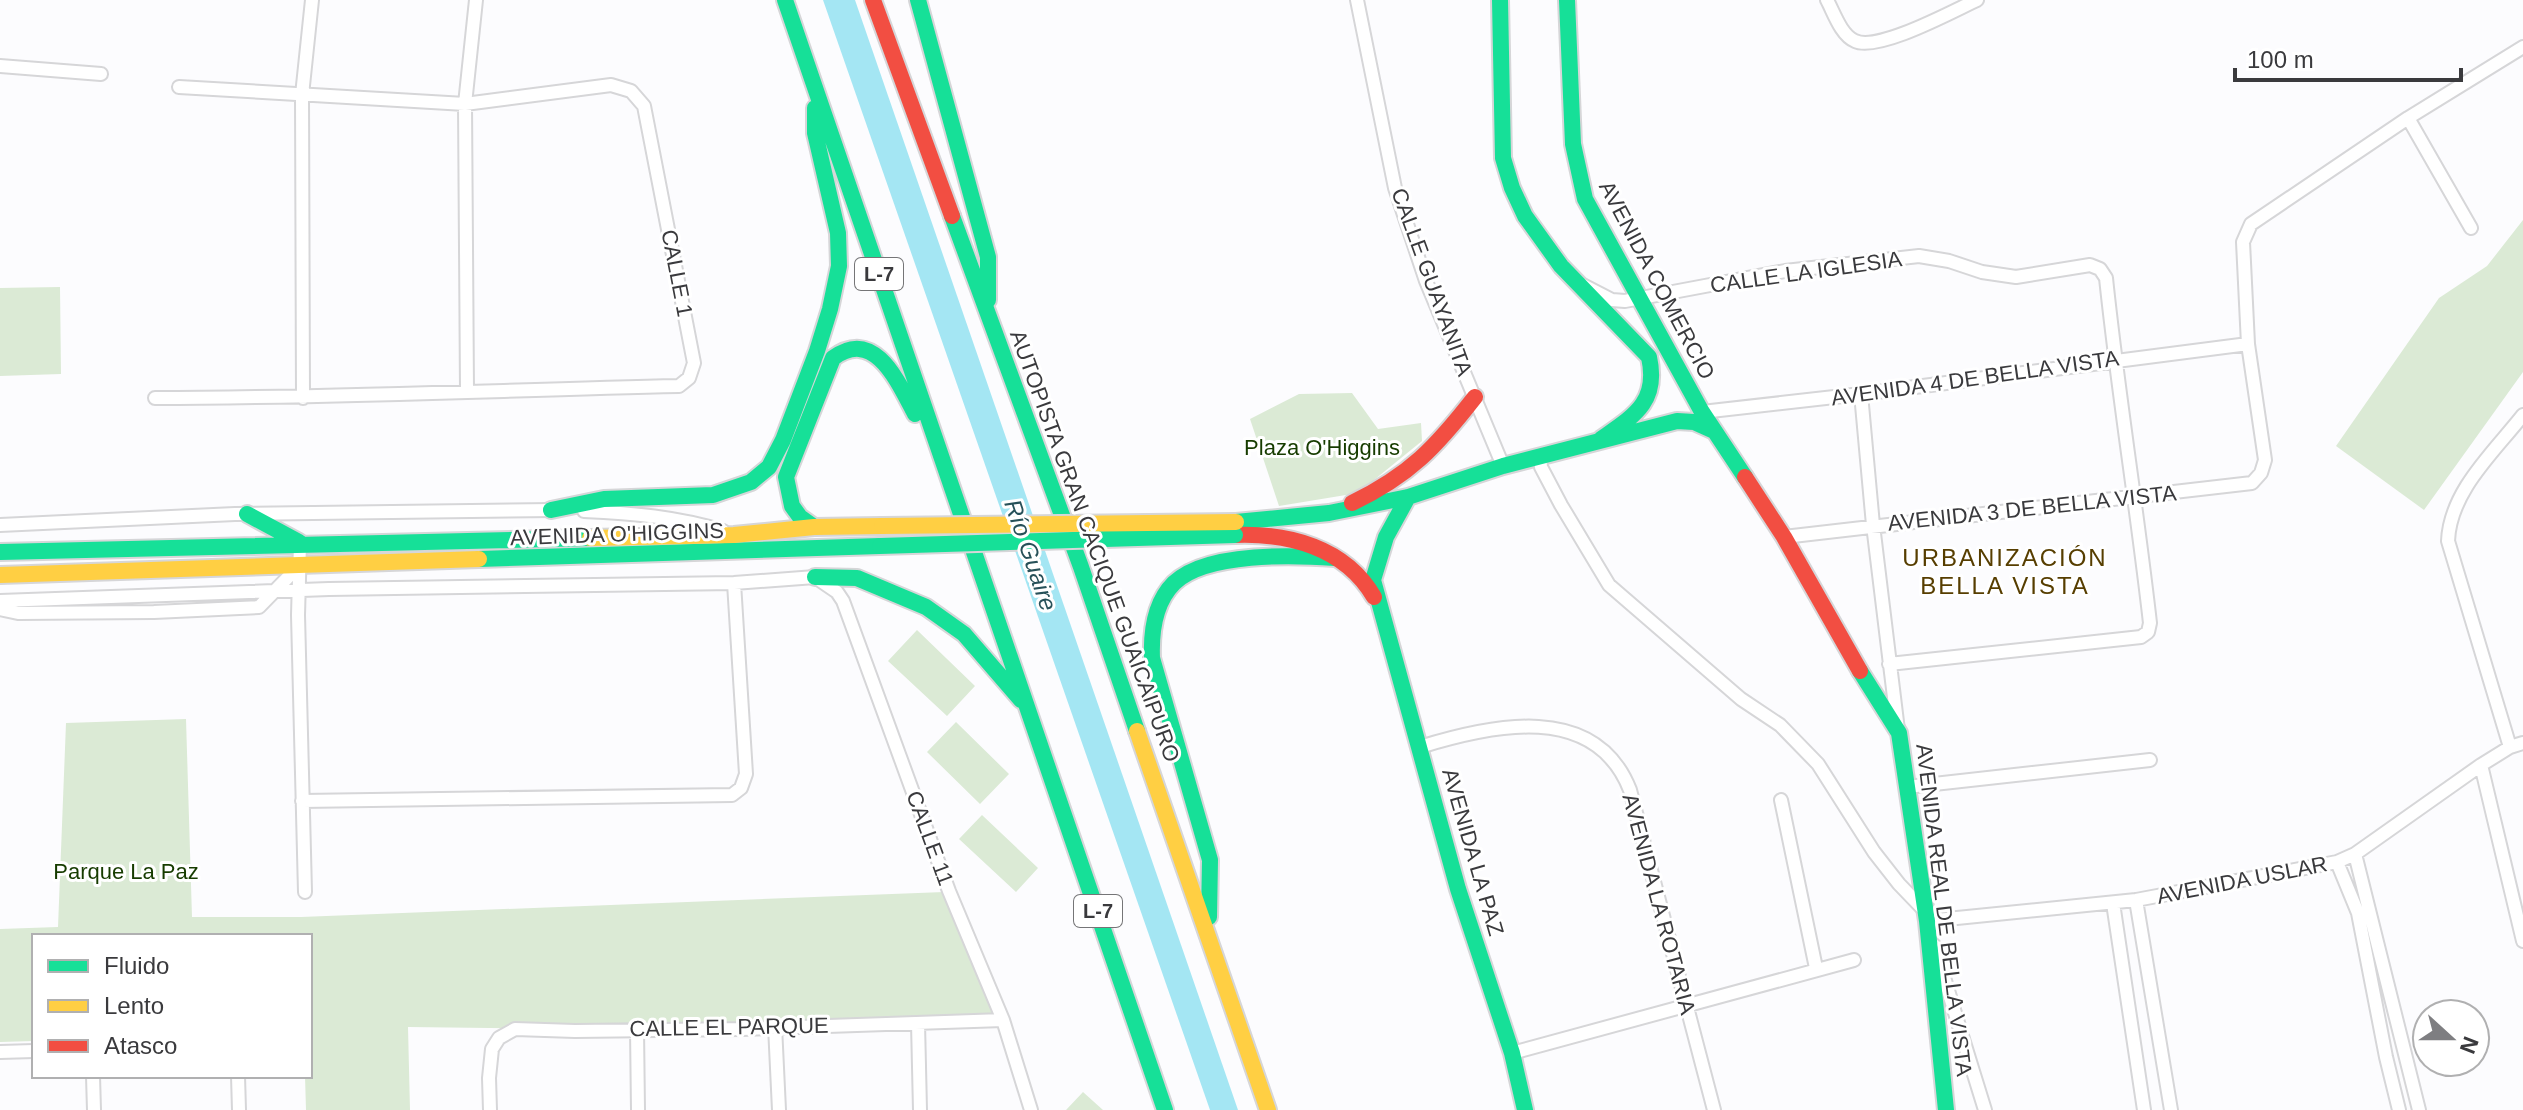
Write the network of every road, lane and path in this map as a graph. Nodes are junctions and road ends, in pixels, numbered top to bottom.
1 (312, 0) edge
2 (476, 0) edge
3 (785, 0) edge
4 (873, 0) edge
5 (918, 0) edge
6 (1357, 0) edge
7 (1500, 0) edge
8 (1567, 0) edge
9 (1827, 0) edge
10 (1977, 0) edge
11 (2523, 47) edge
12 (0, 66) edge
13 (101, 74) dead end
14 (815, 86) junction
15 (179, 87) dead end
16 (302, 95) junction
17 (465, 104) junction
18 (2408, 118) junction
19 (2471, 228) dead end
20 (1573, 280) junction
21 (1637, 298) junction
22 (988, 313) junction
23 (2248, 344) junction
24 (2114, 359) junction
25 (467, 391) junction
26 (1861, 394) junction
27 (1475, 397) junction
28 (155, 398) dead end
29 (303, 398) junction
30 (1702, 412) junction
31 (2523, 415) edge
32 (1716, 431) junction
33 (1601, 439) junction
34 (1540, 456) junction
35 (943, 463) junction
36 (1503, 466) junction
37 (1408, 497) junction
38 (2136, 498) junction
39 (551, 510) junction
40 (1329, 513) junction
41 (247, 514) junction
42 (0, 525) edge
43 (1873, 525) junction
44 (814, 527) junction
45 (1236, 529) junction
46 (734, 535) junction
47 (1784, 537) junction
48 (300, 543) junction
49 (0, 552) edge
50 (1335, 558) junction
51 (300, 565) junction
52 (0, 575) edge
53 (815, 577) junction
54 (734, 583) junction
55 (277, 591) junction
56 (299, 591) junction
57 (0, 601) edge
58 (1378, 605) junction
59 (0, 609) edge
60 (1889, 664) junction
61 (1031, 712) junction
62 (1899, 733) junction
63 (2517, 745) edge
64 (1420, 747) junction
65 (2150, 760) dead end
66 (2481, 765) junction
67 (1907, 787) junction
68 (1781, 800) dead end
69 (302, 801) junction
70 (2355, 854) junction
71 (2337, 862) junction
72 (305, 892) dead end
73 (2136, 900) junction
74 (2113, 903) junction
75 (1926, 916) junction
76 (1209, 935) junction
77 (2523, 941) edge
78 (1854, 960) dead end
79 (1816, 968) junction
80 (1686, 1004) junction
81 (1003, 1020) junction
82 (918, 1023) junction
83 (775, 1026) junction
84 (637, 1029) junction
85 (32, 1051) edge
86 (0, 1052) edge
87 (1512, 1053) junction
88 (93, 1078) edge
89 (238, 1078) edge
90 (94, 1110) edge
91 (239, 1110) edge
92 (490, 1110) edge
93 (638, 1110) edge
94 (779, 1110) edge
95 (920, 1110) edge
96 (1031, 1110) edge
97 (1165, 1110) edge
98 (1268, 1110) edge
99 (1525, 1110) edge
100 (1714, 1110) edge
101 (1946, 1110) edge
102 (1985, 1110) edge
103 (2144, 1110) edge
104 (2171, 1110) edge
105 (2399, 1110) edge
106 (2419, 1110) edge

1 - 16 street
2 - 17 street
3 - 14 main road, L-7
4 - 22 main road, AUTOPISTA GRAN CACIQUE GUAICAIPURO
5 - 22 main road
6 - 27 street, CALLE GUAYANITA
7 - 20 main road
8 - 21 main road, AVENIDA COMERCIO
9 - 10 street
11 - 18 street
12 - 13 street
14 - 35 main road, L-7
14 - 39 main road
15 - 16 street, CALLE 1
16 - 17 street, CALLE 1
16 - 29 street
17 - 25 street
17 - 25 street, CALLE 1
18 - 19 street
18 - 23 street
20 - 21 street, CALLE LA IGLESIA
20 - 33 main road, AVENIDA O'HIGGINS
21 - 24 street, CALLE LA IGLESIA
21 - 30 main road, AVENIDA COMERCIO
22 - 76 main road, AUTOPISTA GRAN CACIQUE GUAICAIPURO
23 - 24 street, AVENIDA 4 DE BELLA VISTA
23 - 38 street, AVENIDA 3 DE BELLA VISTA
24 - 26 street, AVENIDA 4 DE BELLA VISTA
24 - 38 street
25 - 29 street, CALLE 1
26 - 30 street, AVENIDA 4 DE BELLA VISTA
26 - 43 street
27 - 36 street, CALLE GUAYANITA
27 - 40 main road
28 - 29 street, CALLE 1
30 - 32 main road, AVENIDA COMERCIO
31 - 63 street
32 - 33 main road, AVENIDA O'HIGGINS
32 - 47 main road, AVENIDA REAL DE BELLA VISTA
33 - 34 main road, AVENIDA O'HIGGINS
34 - 36 main road, AVENIDA O'HIGGINS
34 - 75 street
35 - 44 main road
35 - 61 main road, L-7
36 - 37 main road, AVENIDA O'HIGGINS
37 - 40 main road, AVENIDA O'HIGGINS
37 - 58 main road, AVENIDA LA PAZ
38 - 43 street, AVENIDA 3 DE BELLA VISTA
38 - 60 street
39 - 41 street, AVENIDA O'HIGGINS
39 - 46 street, AVENIDA O'HIGGINS
40 - 45 main road, AVENIDA O'HIGGINS
41 - 42 street, AVENIDA O'HIGGINS
41 - 48 main road
43 - 47 street, AVENIDA 3 DE BELLA VISTA
43 - 60 street
44 - 45 main road, AVENIDA O'HIGGINS, bridge
44 - 46 main road, AVENIDA O'HIGGINS
45 - 50 main road, AVENIDA LA PAZ
45 - 51 main road, AVENIDA O'HIGGINS, bridge
46 - 48 main road, AVENIDA O'HIGGINS
47 - 62 main road, AVENIDA REAL DE BELLA VISTA
48 - 49 main road, AVENIDA O'HIGGINS
48 - 51 street
50 - 58 main road, AVENIDA LA PAZ
50 - 76 main road
51 - 52 main road, AVENIDA O'HIGGINS
51 - 55 street
51 - 56 street
53 - 54 street
53 - 61 main road
53 - 81 street, CALLE 11
54 - 56 street
54 - 69 street
55 - 56 street
55 - 57 street
55 - 59 street
56 - 69 street
58 - 64 main road, AVENIDA LA PAZ
60 - 62 street
61 - 97 main road, L-7
62 - 67 main road, AVENIDA REAL DE BELLA VISTA
63 - 66 street, AVENIDA USLAR
64 - 80 street, AVENIDA LA ROTARIA
64 - 87 main road, AVENIDA LA PAZ
65 - 67 street
66 - 70 street, AVENIDA USLAR
66 - 77 street
67 - 75 main road, AVENIDA REAL DE BELLA VISTA
68 - 79 street
69 - 72 street
70 - 71 street, AVENIDA USLAR
70 - 106 street
71 - 73 street, AVENIDA USLAR
71 - 105 street
73 - 74 street, AVENIDA USLAR
73 - 104 street
74 - 75 street, AVENIDA USLAR
74 - 103 street
75 - 101 main road, AVENIDA REAL DE BELLA VISTA
75 - 102 street
76 - 98 main road, AUTOPISTA GRAN CACIQUE GUAICAIPURO
78 - 79 street
79 - 80 street
80 - 87 street
80 - 100 street, AVENIDA LA ROTARIA
81 - 82 street, CALLE EL PARQUE
81 - 96 street, CALLE 11
82 - 83 street, CALLE EL PARQUE
82 - 95 street
83 - 84 street, CALLE EL PARQUE
83 - 94 street
84 - 92 street, CALLE EL PARQUE
84 - 93 street
85 - 86 street
87 - 99 main road, AVENIDA LA PAZ
88 - 90 street
89 - 91 street

